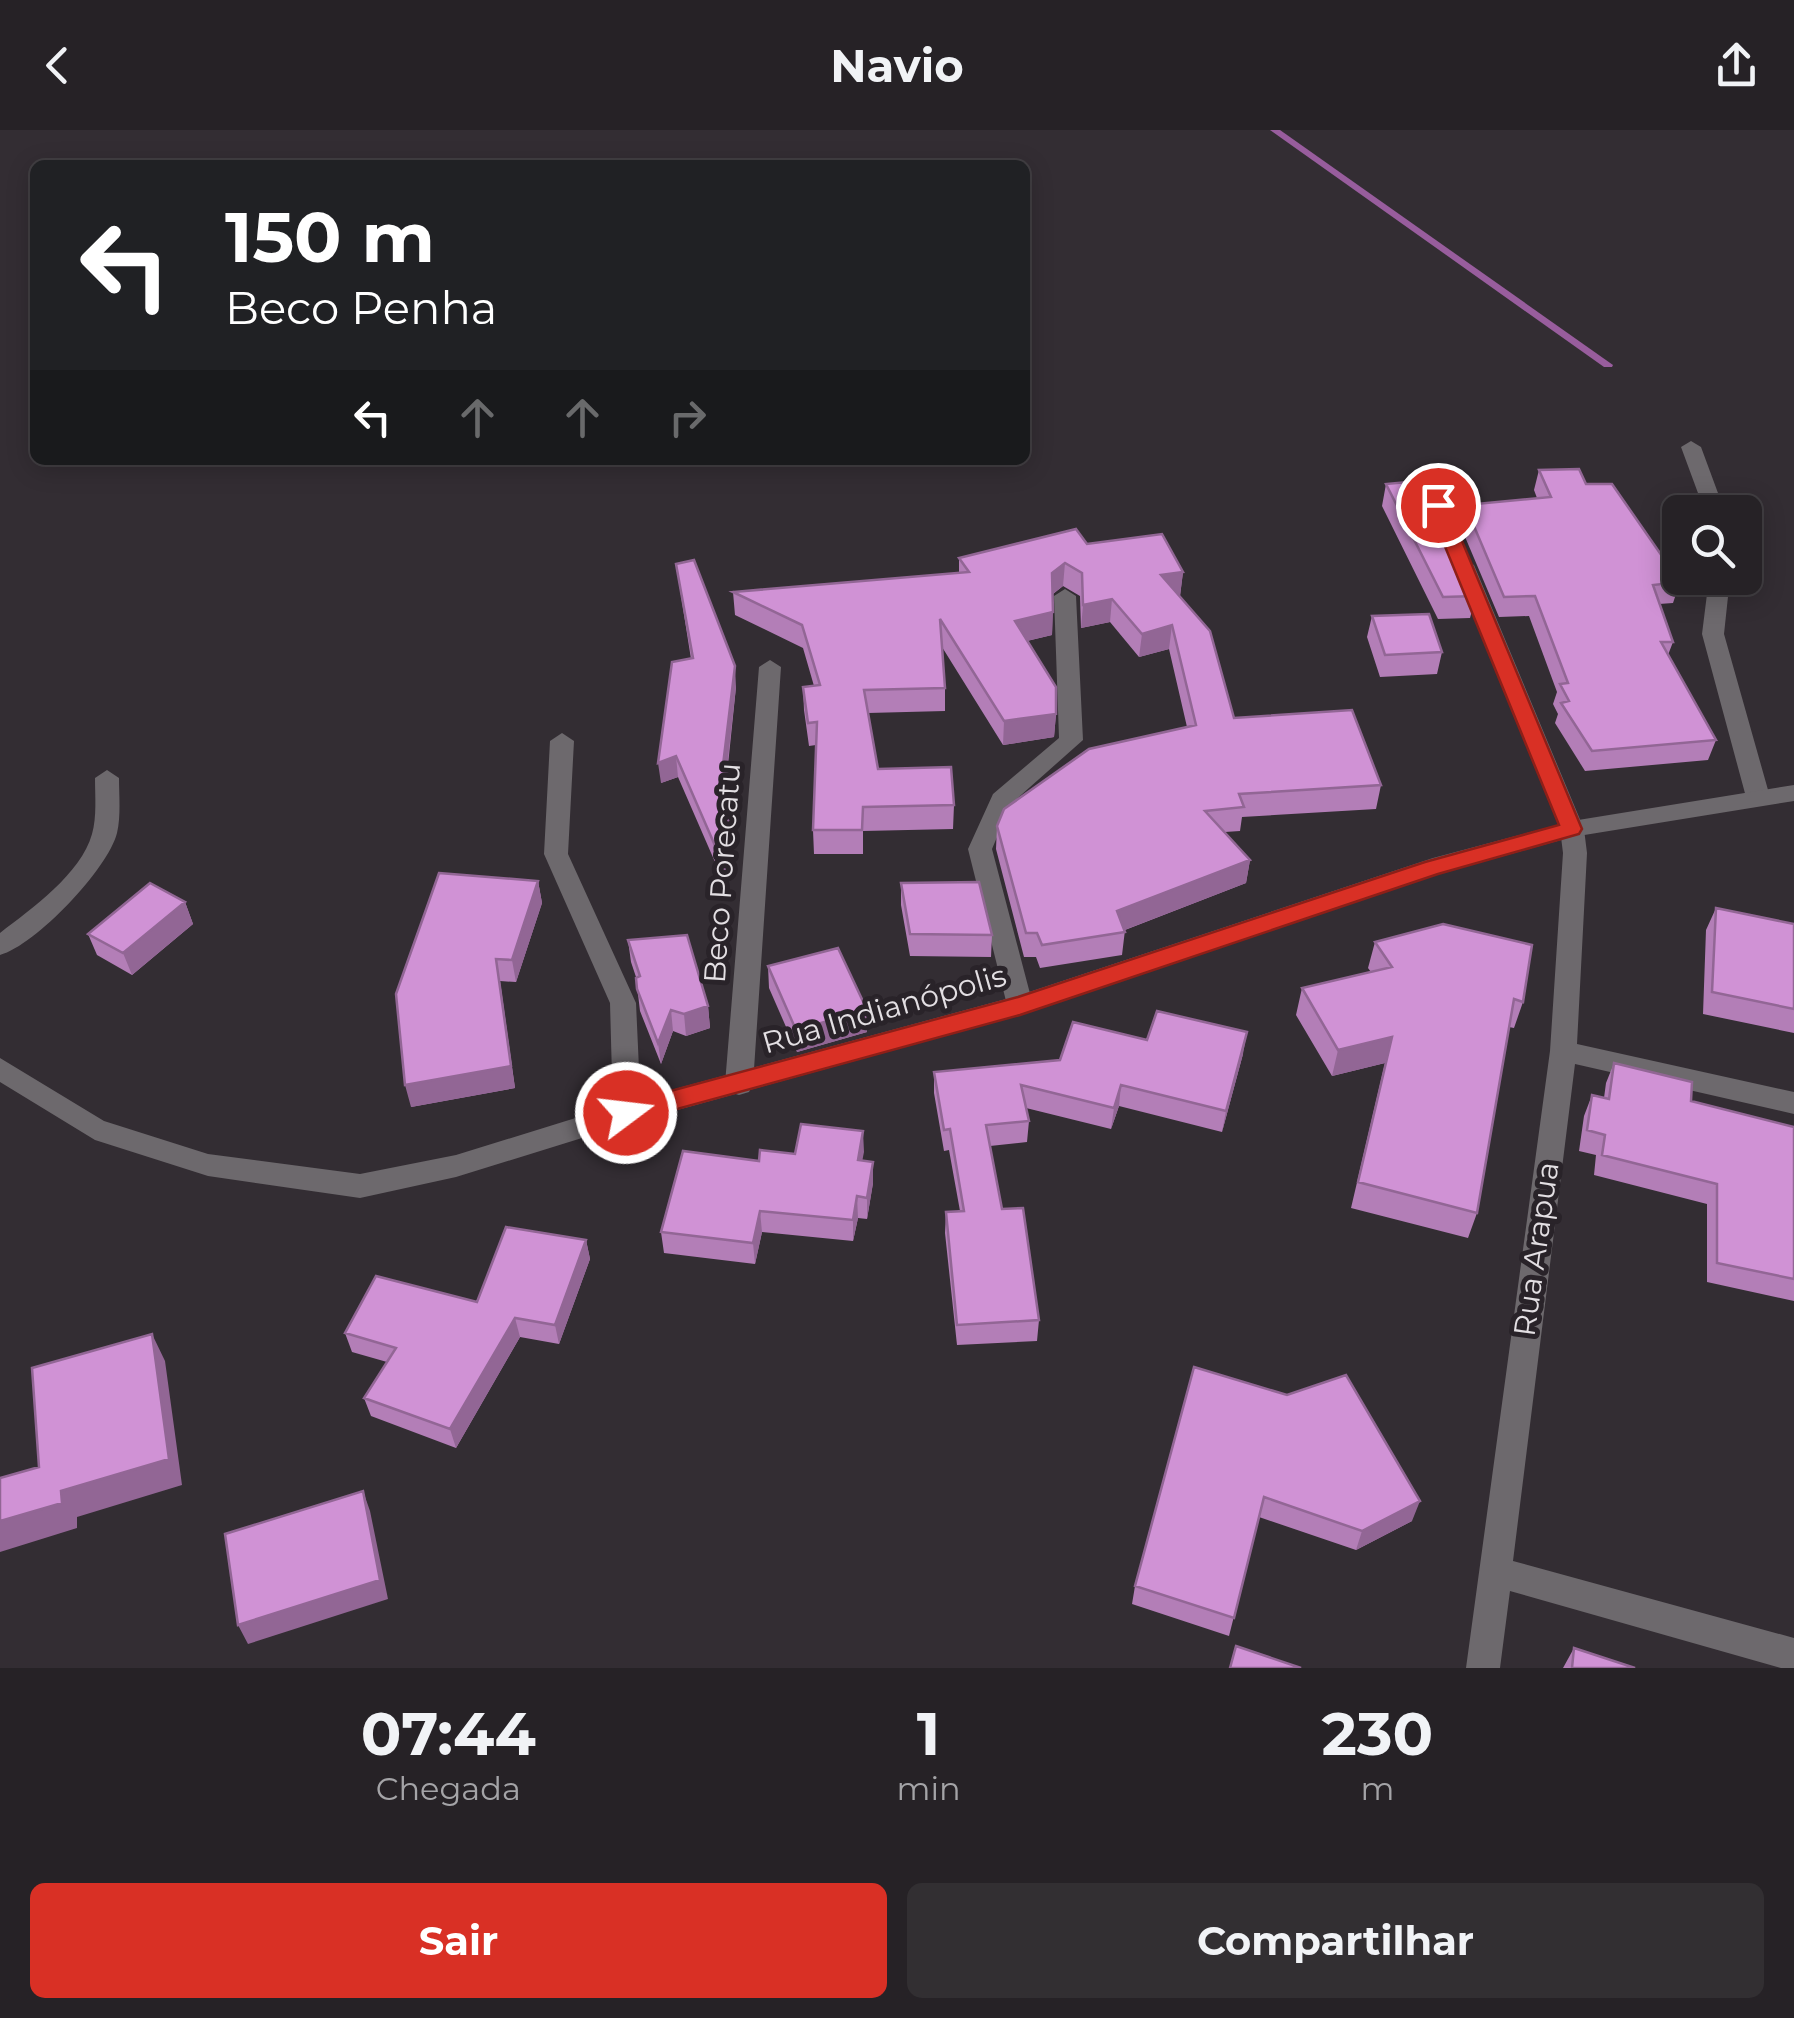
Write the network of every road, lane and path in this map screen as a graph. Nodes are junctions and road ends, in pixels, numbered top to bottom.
1 (1691, 447) dead end
2 (1709, 495) edge
3 (1452, 541) edge
4 (1716, 595) edge
5 (1065, 596) dead end
6 (770, 666) dead end
7 (562, 742) dead end
8 (107, 778) dead end
9 (1794, 793) edge
10 (1758, 797) junction
11 (1572, 829) junction
12 (0, 946) edge
13 (1020, 1006) junction
14 (1563, 1051) junction
15 (0, 1068) edge
16 (739, 1084) junction
17 (1794, 1103) edge
18 (626, 1113) junction
19 (1492, 1570) junction
20 (1794, 1655) edge
21 (1482, 1668) edge

1 - 2 street
3 - 11 street
4 - 10 street
5 - 13 street
6 - 16 street, Beco Porecatu
7 - 18 street
8 - 12 street
9 - 10 street, Rua Indianópolis
10 - 11 street, Rua Indianópolis
11 - 13 street, Rua Indianópolis
11 - 14 street, Rua Arapua
13 - 16 street, Rua Indianópolis
14 - 17 street
14 - 19 street, Rua Arapua
15 - 18 street, Rua Indianópolis
16 - 18 street, Rua Indianópolis
19 - 20 street
19 - 21 street, Rua Arapua

